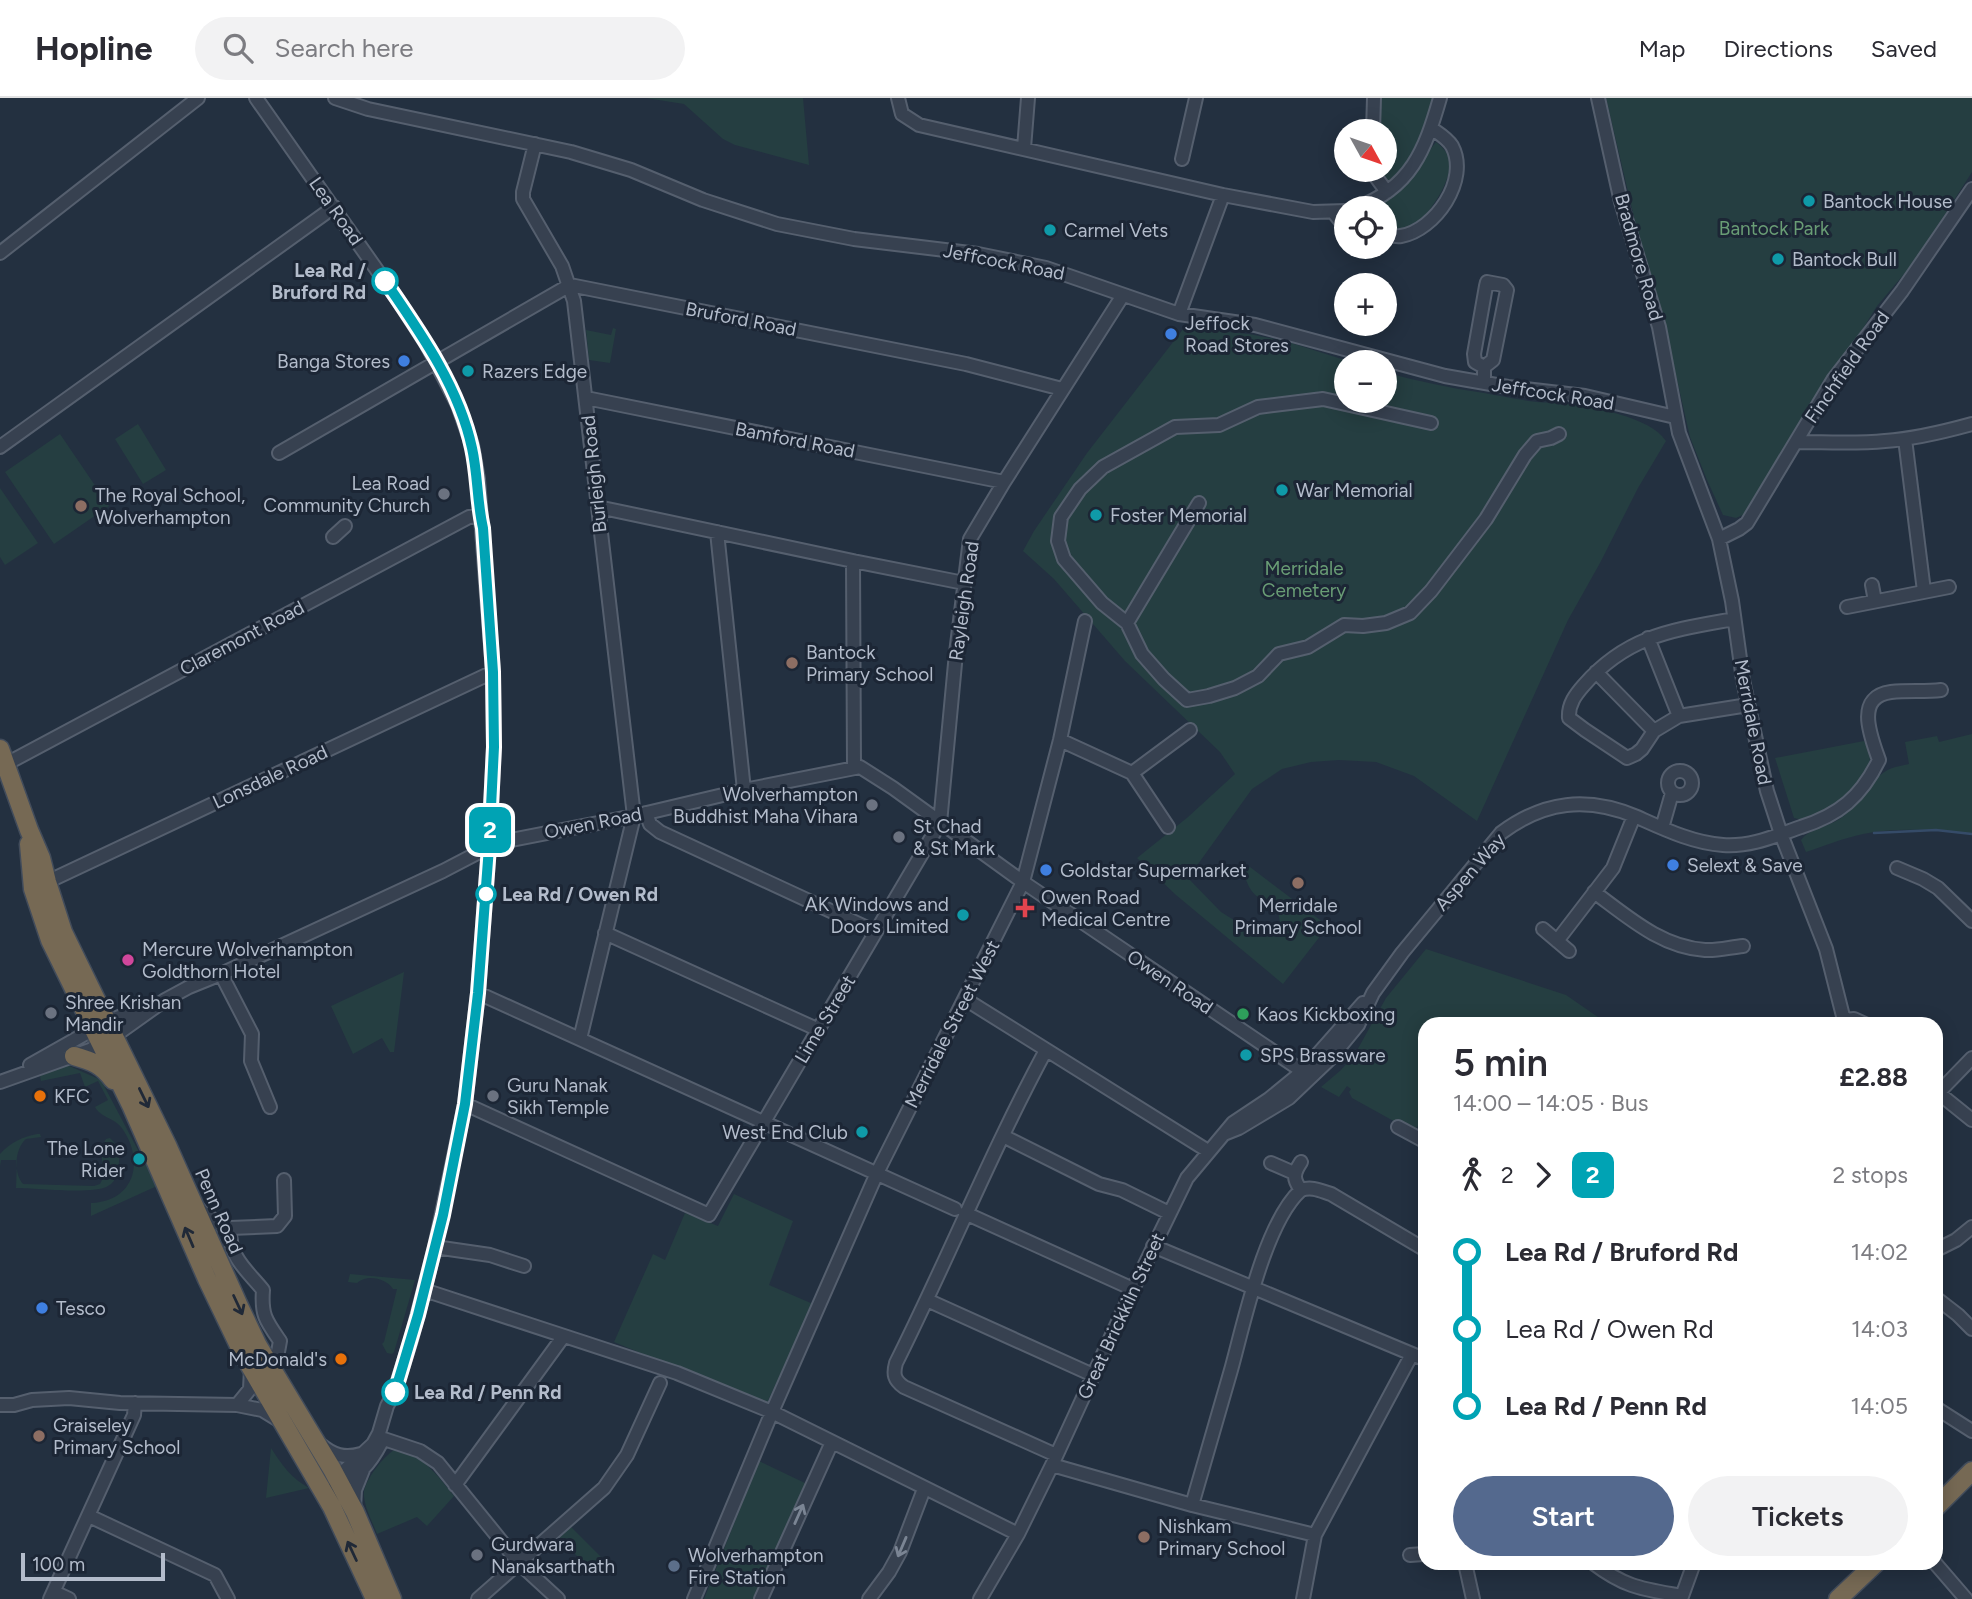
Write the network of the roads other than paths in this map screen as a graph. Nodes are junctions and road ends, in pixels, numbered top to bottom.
1 (198, 98) edge
2 (256, 98) edge
3 (335, 98) edge
4 (898, 98) edge
5 (1028, 98) edge
6 (1196, 98) edge
7 (1374, 98) edge
8 (1440, 98) edge
9 (1598, 98) edge
10 (1373, 119) edge
11 (1431, 128) junction
12 (535, 144) junction
13 (1024, 148) junction
14 (1380, 182) edge
15 (1176, 184) junction
16 (1972, 189) edge
17 (1387, 192) junction
18 (1223, 195) junction
19 (1381, 196) edge
20 (334, 207) junction
21 (1334, 212) edge
22 (1397, 237) edge
23 (0, 253) edge
24 (570, 285) junction
25 (1123, 295) junction
26 (1180, 314) junction
27 (436, 362) junction
28 (1484, 367) junction
29 (1484, 383) junction
30 (1062, 389) junction
31 (586, 398) junction
32 (1675, 417) junction
33 (1431, 423) dead end
34 (1972, 424) edge
35 (1559, 434) dead end
36 (1905, 439) junction
37 (1796, 442) junction
38 (0, 447) edge
39 (279, 453) dead end
40 (1003, 482) junction
41 (1199, 503) dead end
42 (598, 506) junction
43 (480, 516) junction
44 (345, 526) dead end
45 (717, 532) junction
46 (333, 537) dead end
47 (1719, 539) junction
48 (853, 561) junction
49 (964, 583) junction
50 (1871, 585) dead end
51 (1950, 587) dead end
52 (1924, 591) junction
53 (1875, 601) junction
54 (1847, 607) dead end
55 (1734, 620) junction
56 (1085, 621) dead end
57 (1127, 623) junction
58 (1648, 638) junction
59 (493, 672) junction
60 (1595, 672) junction
61 (1941, 690) dead end
62 (1748, 705) junction
63 (1679, 716) junction
64 (1189, 730) dead end
65 (1654, 731) junction
66 (1060, 740) junction
67 (3, 757) edge
68 (854, 767) junction
69 (1132, 773) junction
70 (744, 790) junction
71 (1672, 793) dead end
72 (640, 815) junction
73 (1634, 816) junction
74 (940, 823) junction
75 (1168, 827) dead end
76 (1662, 828) junction
77 (29, 830) junction
78 (1781, 834) junction
79 (489, 847) junction
80 (1897, 868) dead end
81 (1023, 882) junction
82 (47, 883) junction
83 (1594, 892) junction
84 (1972, 921) edge
85 (1543, 929) dead end
86 (876, 932) junction
87 (605, 933) junction
88 (1557, 941) junction
89 (1743, 946) dead end
90 (1569, 951) dead end
91 (221, 974) junction
92 (478, 993) junction
93 (965, 999) junction
94 (1844, 1017) edge
95 (818, 1030) junction
96 (104, 1032) junction
97 (580, 1039) junction
98 (1046, 1050) junction
99 (74, 1056) junction
100 (1972, 1058) edge
101 (1307, 1074) junction
102 (0, 1082) edge
103 (1943, 1086) edge
104 (1943, 1097) edge
105 (465, 1104) junction
106 (131, 1105) junction
107 (270, 1107) dead end
108 (1972, 1120) edge
109 (764, 1123) junction
110 (1398, 1127) dead end
111 (1003, 1136) junction
112 (1418, 1137) edge
113 (1209, 1151) junction
114 (1271, 1163) dead end
115 (877, 1173) junction
116 (284, 1180) dead end
117 (1301, 1190) junction
118 (196, 1208) junction
119 (960, 1211) junction
120 (1169, 1213) junction
121 (1972, 1227) edge
122 (230, 1228) junction
123 (1418, 1245) edge
124 (1153, 1246) junction
125 (1943, 1246) edge
126 (435, 1247) junction
127 (524, 1266) dead end
128 (1254, 1288) junction
129 (1133, 1289) junction
130 (424, 1290) junction
131 (927, 1300) junction
132 (1943, 1303) edge
133 (1972, 1329) edge
134 (563, 1337) junction
135 (1412, 1353) junction
136 (1418, 1356) edge
137 (260, 1365) junction
138 (1093, 1376) junction
139 (660, 1382) dead end
140 (394, 1393) junction
141 (135, 1403) junction
142 (0, 1405) edge
143 (237, 1405) junction
144 (772, 1412) junction
145 (1943, 1413) edge
146 (283, 1423) junction
147 (1972, 1432) edge
148 (384, 1439) junction
149 (316, 1441) junction
150 (832, 1443) junction
151 (367, 1450) junction
152 (1054, 1460) junction
153 (365, 1466) junction
154 (312, 1470) junction
155 (1972, 1471) edge
156 (338, 1481) junction
157 (455, 1485) junction
158 (924, 1489) junction
159 (1943, 1500) edge
160 (1192, 1505) junction
161 (332, 1507) junction
162 (355, 1512) junction
163 (89, 1516) junction
164 (1018, 1534) junction
165 (1315, 1535) junction
166 (1418, 1554) edge
167 (1410, 1555) dead end
168 (519, 1563) junction
169 (1467, 1570) edge
170 (1602, 1570) edge
171 (1692, 1570) edge
172 (1869, 1570) edge
173 (1942, 1570) edge
174 (52, 1595) edge
175 (480, 1598) edge
176 (1682, 1598) edge
177 (69, 1599) edge
178 (228, 1599) edge
179 (375, 1599) edge
180 (392, 1599) edge
181 (558, 1599) edge
182 (694, 1599) edge
183 (761, 1599) edge
184 (869, 1599) edge
185 (981, 1599) edge
186 (1303, 1599) edge
187 (1473, 1599) edge
188 (1838, 1599) edge
189 (1966, 1599) edge

1 - 23 street
2 - 20 street, Lea Road
3 - 12 street, Jeffcock Road
4 - 13 street
5 - 13 street
6 - 15 street
7 - 10 street
8 - 11 street
9 - 32 street, Bradmore Road
11 - 17 street
11 - 22 street
12 - 24 street, Burleigh Road
12 - 25 street, Jeffcock Road
13 - 15 street
14 - 17 street
15 - 18 street
16 - 37 street, Finchfield Road
17 - 19 street
18 - 21 street
18 - 26 street
20 - 27 street, Lea Road
20 - 38 street
24 - 27 street
24 - 30 street, Bruford Road
24 - 31 street, Burleigh Road
25 - 26 street, Jeffcock Road
25 - 30 street, Rayleigh Road
26 - 29 street, Jeffcock Road
27 - 39 street
27 - 43 street, Lea Road
28 - 28 street
28 - 29 street
29 - 32 street, Jeffcock Road
30 - 40 street, Rayleigh Road
31 - 40 street, Bamford Road
31 - 42 street, Burleigh Road
32 - 47 street, Merridale Road
33 - 57 street
34 - 36 street
35 - 57 street
36 - 37 street
36 - 52 street
37 - 47 street, Finchfield Road
40 - 49 street, Rayleigh Road
41 - 57 street
42 - 45 street
42 - 72 street, Burleigh Road
43 - 59 street, Lea Road
43 - 67 street, Claremont Road
44 - 46 street
45 - 48 street
45 - 70 street
47 - 55 street, Merridale Road
48 - 49 street
48 - 68 street
49 - 74 street, Rayleigh Road
50 - 53 street
51 - 52 street
52 - 53 street
53 - 54 street
55 - 58 street
55 - 62 street, Merridale Road
56 - 66 street, Merridale Street West
58 - 60 street
58 - 63 street
59 - 79 street, Lea Road
59 - 82 street, Lonsdale Road
60 - 65 street
60 - 65 street
61 - 78 street, Aspen Way
62 - 63 street
62 - 78 street, Merridale Road
63 - 65 street
64 - 69 street
66 - 69 street
66 - 81 street, Merridale Street West
67 - 77 highway, Penn Road
68 - 70 street, Owen Road
68 - 74 street, Owen Road
69 - 75 street
70 - 72 street, Owen Road
71 - 76 street
72 - 79 street, Owen Road
72 - 86 street
72 - 87 street
73 - 76 street, Aspen Way
73 - 83 street
73 - 101 street, Aspen Way
74 - 81 street, Owen Road
74 - 86 street, Lime Street
76 - 78 street, Aspen Way
77 - 82 highway, Penn Road
77 - 96 highway, Penn Road
78 - 94 street, Merridale Road
79 - 91 street, Owen Road
79 - 92 street, Lea Road
80 - 84 street
81 - 93 street, Merridale Street West
81 - 101 street, Owen Road
82 - 96 highway, Penn Road
83 - 88 street
83 - 89 street
85 - 88 street
86 - 95 street, Lime Street
87 - 95 street
87 - 97 street
88 - 90 street
91 - 96 street, Owen Road
91 - 107 street
92 - 97 street
92 - 105 street, Lea Road
93 - 98 street
93 - 115 street, Merridale Street West
95 - 109 street, Lime Street
96 - 99 street
96 - 102 street
96 - 106 highway, Penn Road
96 -> 118 highway, Penn Road
97 - 109 street
98 - 111 street
98 - 113 street
99 - 102 street
99 - 106 highway
100 - 103 street
101 - 113 street, Great Brickkiln Street
104 - 108 street
105 - 109 street, Lime Street
105 - 126 street, Lea Road
137 -> 106 highway, Penn Road
109 - 115 street
110 - 112 street
111 - 119 street
111 - 120 street
113 - 120 street, Great Brickkiln Street
114 - 117 street
115 - 119 street
115 - 144 street, Merridale Street West
116 - 122 street
117 - 123 street
117 - 128 street
118 - 122 street
118 -> 137 highway, Penn Road
119 - 129 street
119 - 131 street
120 - 124 street, Great Brickkiln Street
121 - 125 street
122 - 137 street
124 - 128 street
124 - 129 street, Great Brickkiln Street
126 - 127 street
126 - 130 street, Lea Road
128 - 135 street
128 - 160 street
129 - 138 street, Great Brickkiln Street
130 - 134 street
130 - 140 street, Lea Road
131 - 138 street
131 - 152 street
132 - 133 street
134 - 144 street
134 - 157 street
135 - 136 street
135 - 165 street
137 - 143 street
137 - 146 highway, Penn Road
137 - 149 highway, Penn Road
138 - 152 street, Great Brickkiln Street
139 - 168 street
140 - 148 street, Lea Road
140 - 151 street, Lea Road
141 - 142 street
141 - 143 street
141 - 163 street
143 - 146 street
144 - 150 street
144 - 182 street, Merridale Street West
145 - 147 street
146 - 154 highway, Penn Road
148 - 153 street, Lea Road
148 - 157 street
149 - 151 street
149 - 156 highway, Penn Road
150 - 158 street
183 -> 150 street
151 - 156 street, Lea Road
152 - 160 street
152 - 164 street, Great Brickkiln Street
153 - 156 street, Lea Road
153 - 162 street, Lea Road
154 - 156 street
154 - 161 highway, Penn Road
155 - 159 highway
156 - 161 street, Lea Road
156 - 162 highway, Penn Road
157 - 168 street
158 - 164 street
158 -> 184 street
160 - 165 street
179 -> 161 highway, Penn Road
162 - 180 highway, Penn Road
163 - 174 street
163 - 178 street
164 - 185 street, Great Brickkiln Street
165 - 186 street
166 - 167 street
168 - 175 street
168 - 181 street
169 - 187 street
170 - 176 street
171 - 176 street
172 - 188 highway
173 - 189 street
174 - 177 street

